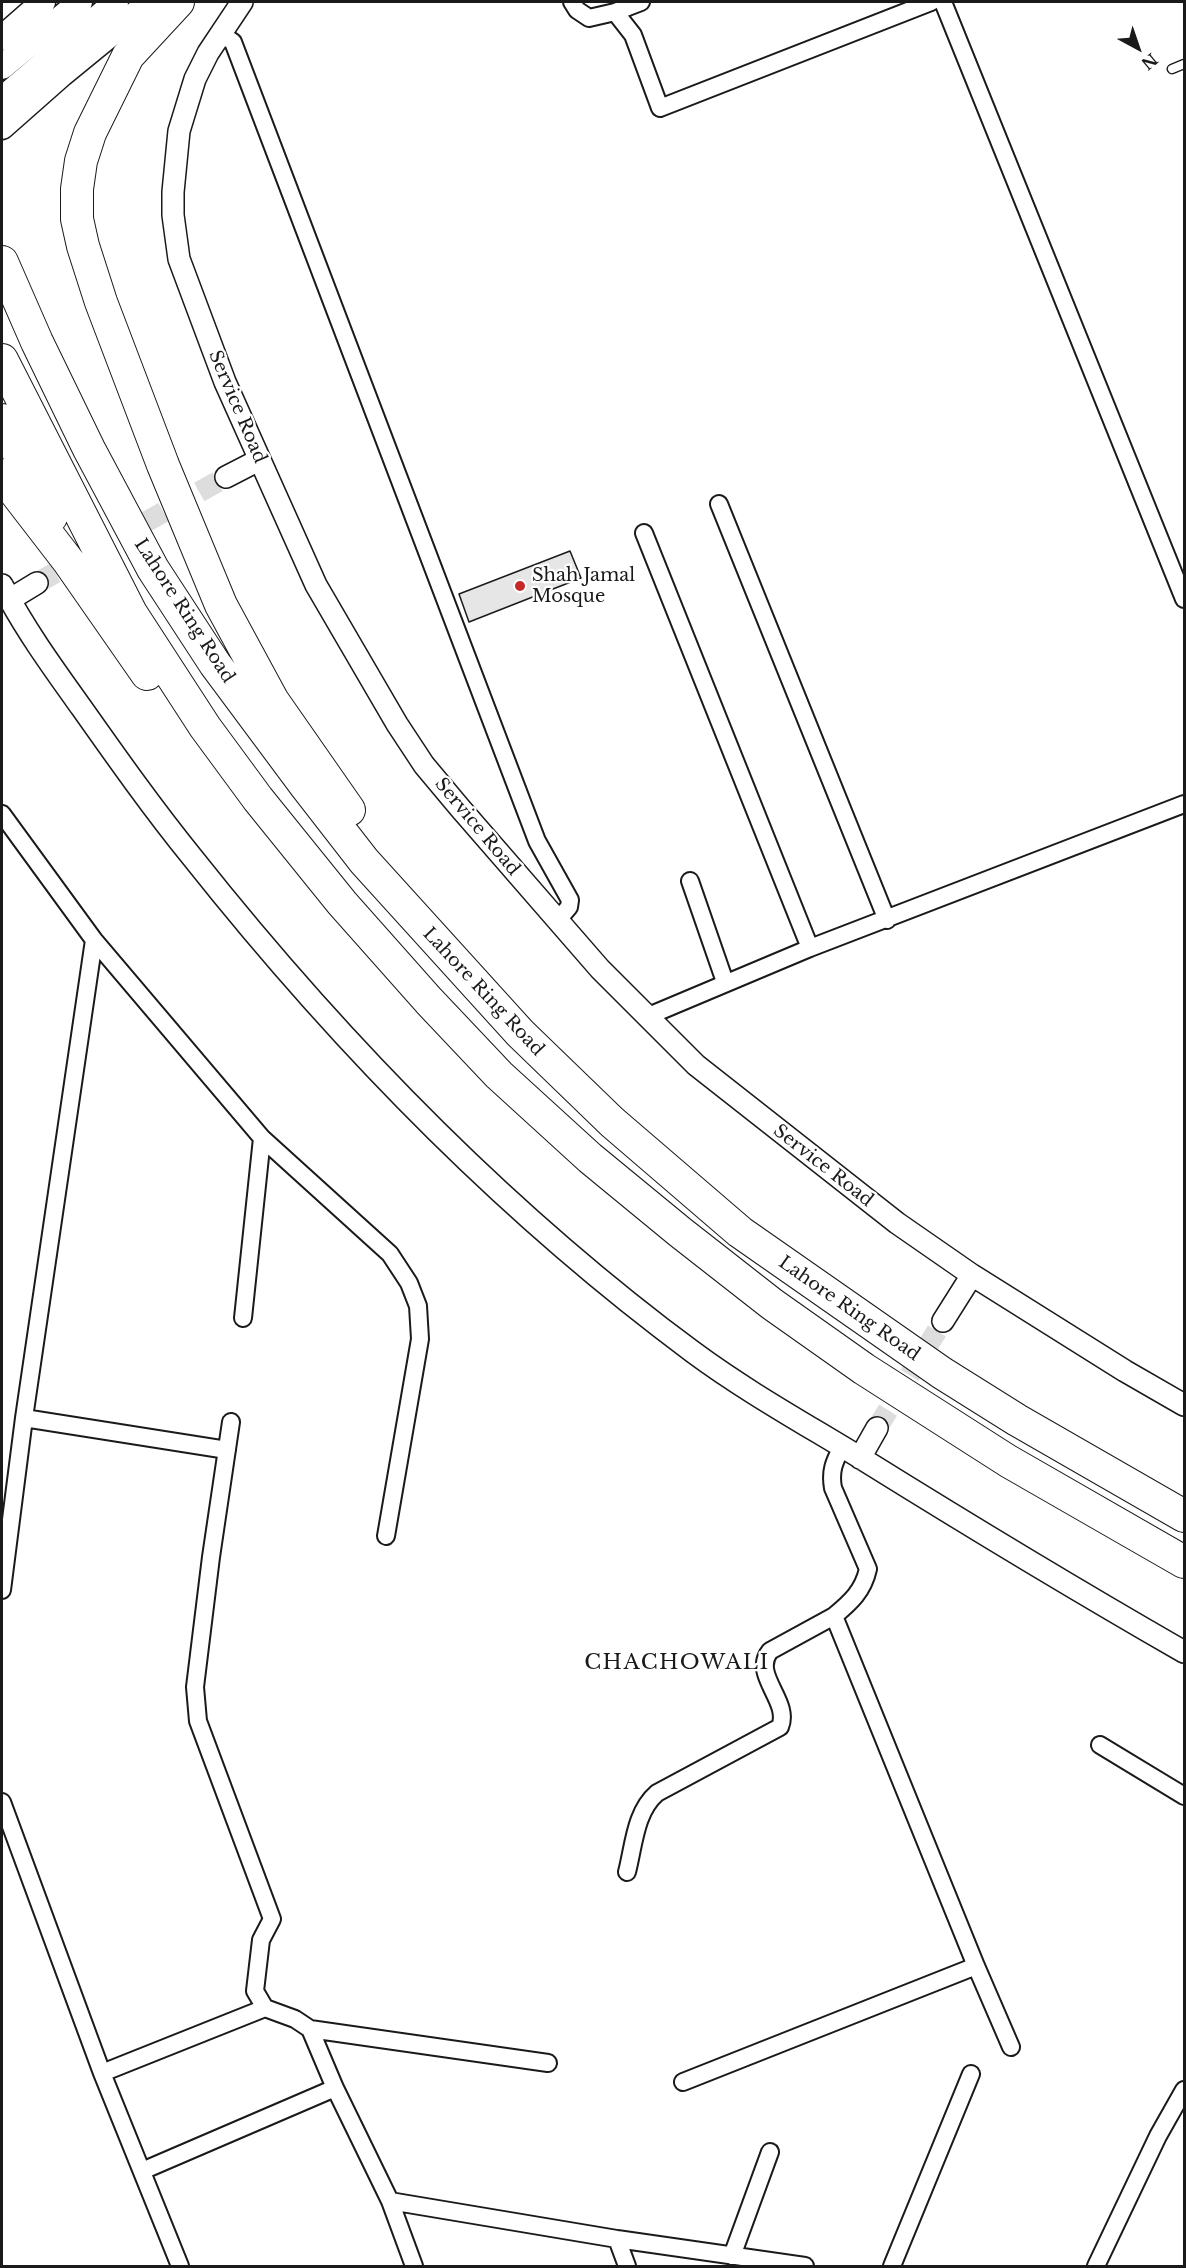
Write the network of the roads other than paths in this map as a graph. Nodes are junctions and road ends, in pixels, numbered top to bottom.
1 (43, 2) edge
2 (80, 2) edge
3 (116, 2) edge
4 (150, 2) edge
5 (178, 2) edge
6 (243, 2) edge
7 (572, 2) edge
8 (641, 2) edge
9 (931, 2) edge
10 (943, 2) edge
11 (615, 12) junction
12 (220, 33) junction
13 (2, 38) edge
14 (1185, 64) edge
15 (2, 67) edge
16 (1172, 69) dead end
17 (2, 99) edge
18 (2, 127) edge
19 (2, 262) edge
20 (2, 360) edge
21 (2, 420) edge
22 (259, 460) junction
23 (2, 475) edge
24 (226, 477) tunnel mouth
25 (719, 504) dead end
26 (644, 533) dead end
27 (69, 562) junction
28 (1179, 567) edge
29 (37, 583) tunnel mouth
30 (5, 593) edge
31 (1185, 599) edge
32 (205, 727) junction
33 (1185, 804) edge
34 (2, 814) edge
35 (690, 881) dead end
36 (415, 920) junction
37 (886, 920) junction
38 (557, 921) junction
39 (94, 940) junction
40 (810, 948) junction
41 (725, 982) junction
42 (646, 1017) junction
43 (262, 1138) junction
44 (972, 1275) junction
45 (243, 1318) dead end
46 (943, 1321) tunnel mouth
47 (1185, 1405) edge
48 (24, 1418) junction
49 (231, 1422) dead end
50 (877, 1428) tunnel mouth
51 (227, 1450) junction
52 (851, 1452) junction
53 (1185, 1516) edge
54 (386, 1536) dead end
55 (1185, 1562) edge
56 (2, 1590) edge
57 (834, 1616) junction
58 (1185, 1652) edge
59 (1100, 1745) dead end
60 (1185, 1796) edge
61 (2, 1802) edge
62 (627, 1872) dead end
63 (976, 1966) junction
64 (265, 2007) junction
65 (310, 2029) junction
66 (1011, 2047) dead end
67 (548, 2063) dead end
68 (102, 2073) junction
69 (971, 2074) dead end
70 (683, 2082) dead end
71 (335, 2088) junction
72 (1185, 2090) edge
73 (770, 2152) dead end
74 (142, 2171) junction
75 (390, 2201) junction
76 (617, 2239) junction
77 (732, 2256) junction
78 (180, 2266) edge
79 (414, 2266) edge
80 (627, 2266) edge
81 (805, 2266) edge
82 (891, 2266) edge
83 (1096, 2266) edge

1 - 13 main road
2 - 15 main road
3 - 17 main road
4 - 18 main road
5 - 36 highway
6 - 12 street, Service Road
7 - 11 street
8 - 11 street
9 - 11 street
10 - 28 street
12 - 22 street, Service Road
12 - 38 street
14 - 16 lane
19 - 36 highway, Lahore Ring Road
20 - 32 highway
21 - 27 highway
22 - 24 street
22 - 38 street, Service Road
23 - 27 highway
25 - 37 street
26 - 40 street
27 - 32 highway
28 - 31 street
29 - 30 street
30 - 52 street
32 - 55 highway
33 - 37 street
34 - 39 street
35 - 41 street
36 - 53 highway, Lahore Ring Road
37 - 40 street
38 - 42 street, Service Road
39 - 43 street
39 - 48 street
40 - 41 street
41 - 42 street
42 - 44 street, Service Road
43 - 45 street
43 - 54 street
44 - 46 street
44 - 47 street, Service Road
48 - 51 street
48 - 56 street
49 - 51 street
50 - 52 street
51 - 64 street
52 - 57 street
52 - 58 street
57 - 62 street
57 - 63 street
59 - 60 street
61 - 68 street
63 - 66 street
63 - 70 street
64 - 65 street
64 - 68 street
65 - 67 street
65 - 71 street
68 - 74 street
69 - 82 street
71 - 74 street
71 - 75 street
72 - 83 street
73 - 77 street
74 - 78 street
75 - 76 street
75 - 79 street
76 - 77 street
76 - 80 street
77 - 81 street

